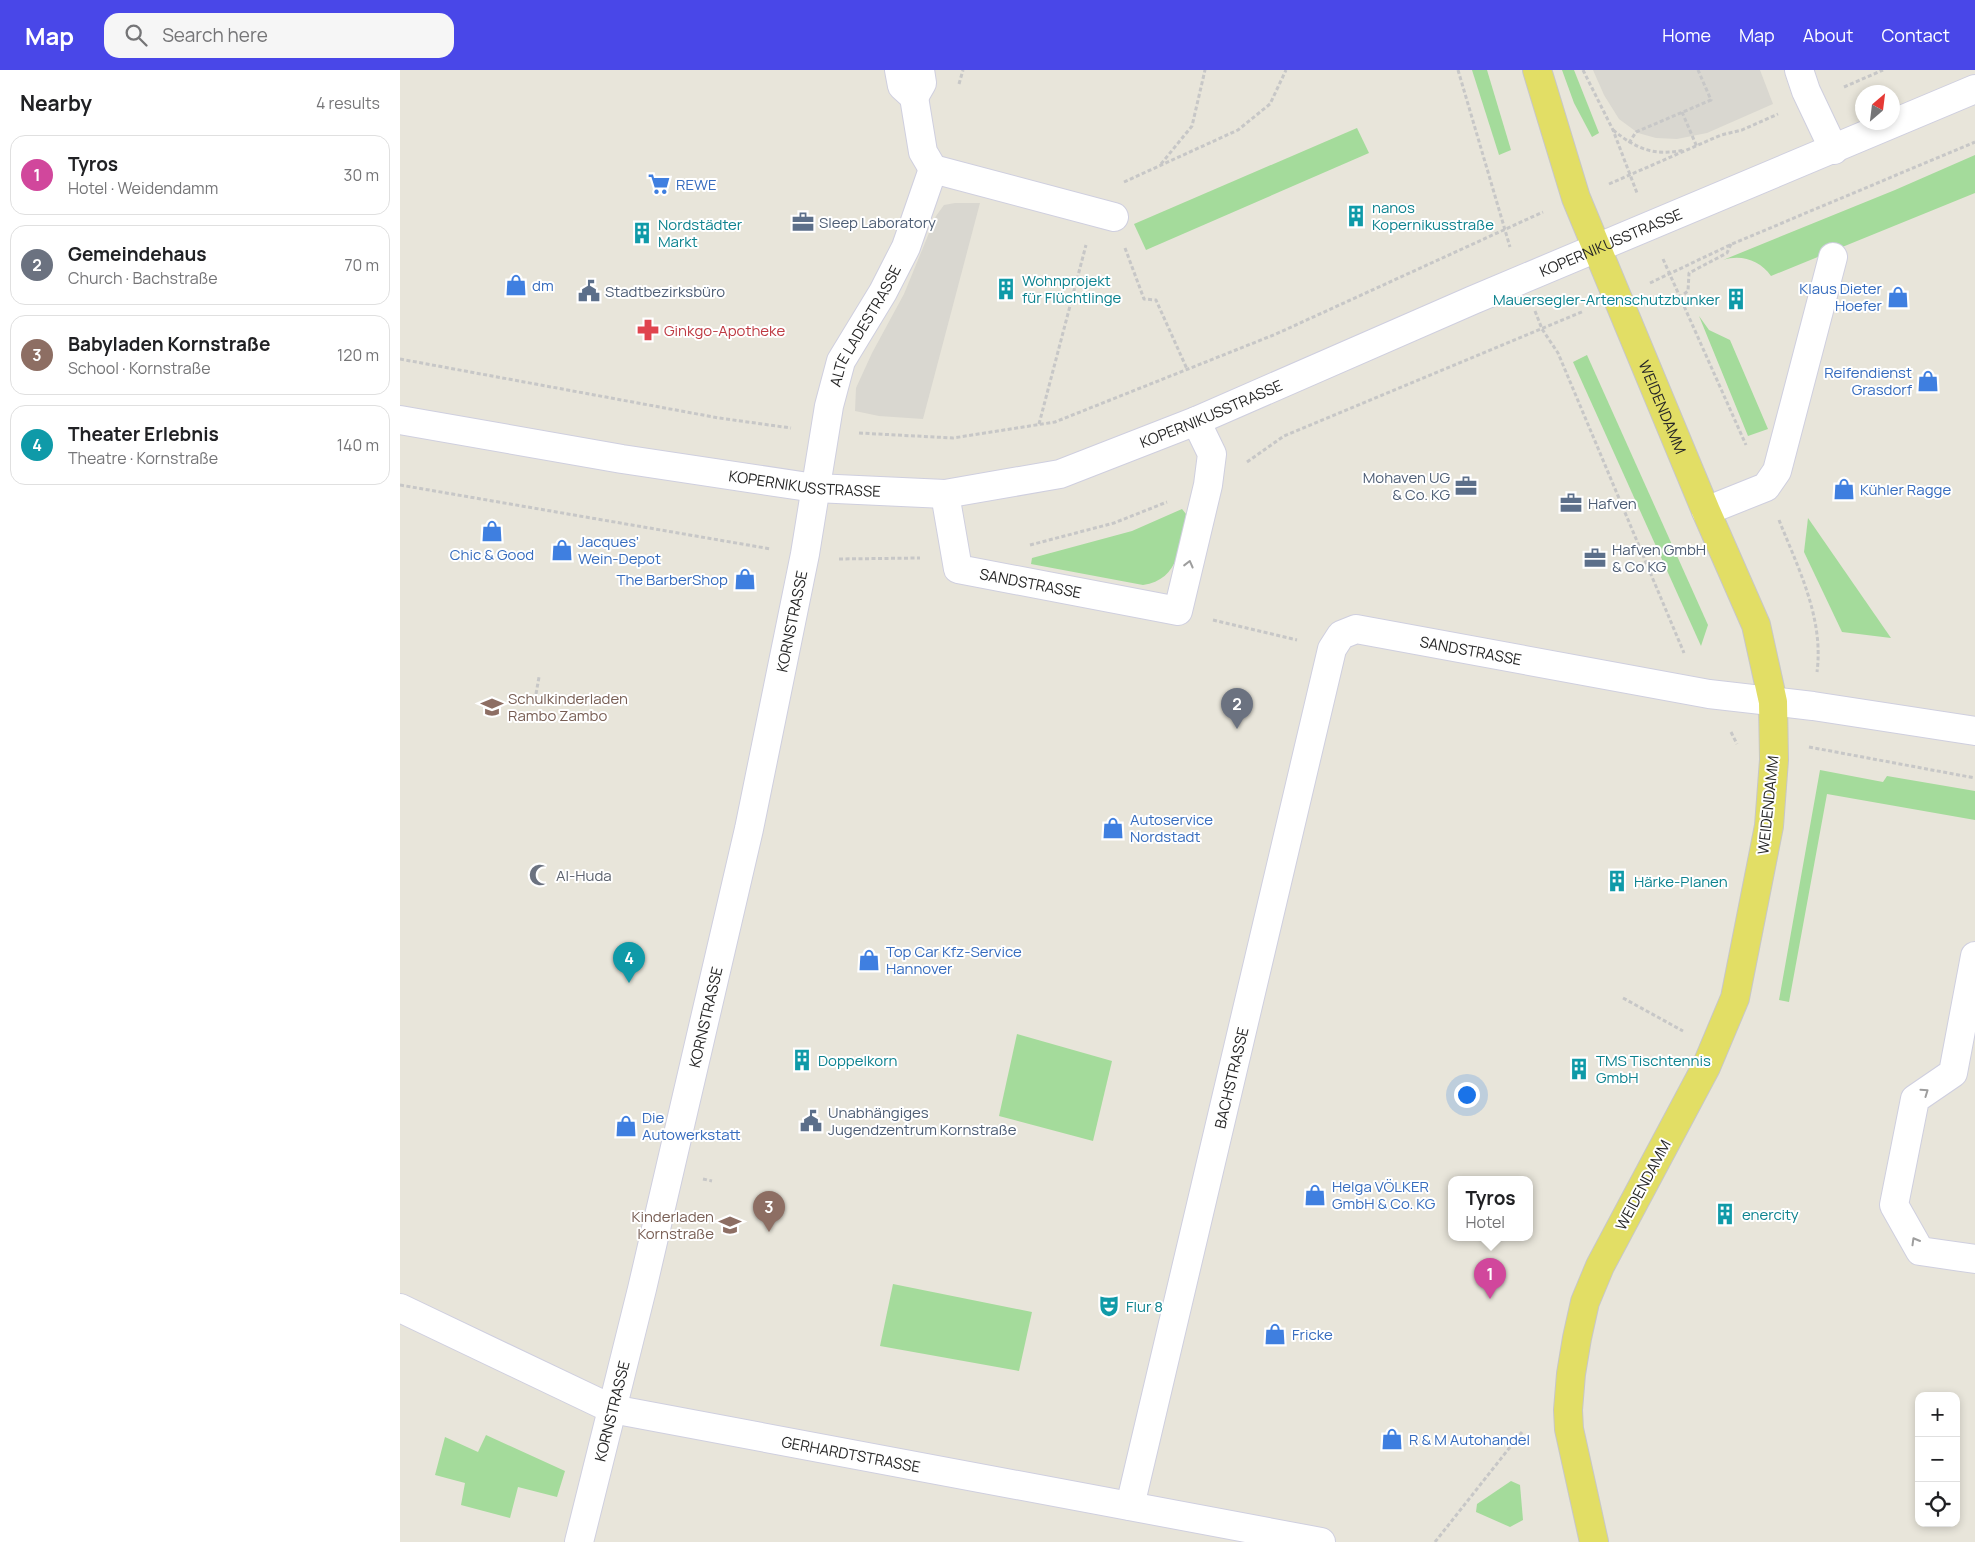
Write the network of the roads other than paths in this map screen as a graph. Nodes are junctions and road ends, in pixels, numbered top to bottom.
1 (899, 70) edge
2 (920, 70) edge
3 (1537, 70) edge
4 (1799, 70) edge
5 (1975, 89) edge
6 (914, 96) junction
7 (1834, 150) junction
8 (932, 169) junction
9 (1104, 215) road end
10 (1597, 250) junction
11 (1833, 257) dead end
12 (400, 420) edge
13 (1196, 421) junction
14 (815, 488) junction
15 (945, 494) junction
16 (1706, 511) junction
17 (1332, 648) joint
18 (1773, 702) junction
19 (1975, 731) edge
20 (1975, 956) edge
21 (1975, 1259) edge
22 (400, 1308) edge
23 (612, 1409) junction
24 (1130, 1506) junction
25 (579, 1542) edge
26 (1321, 1542) edge
27 (1594, 1542) edge

1 - 6 street
2 - 6 street
3 - 10 main road, WEIDENDAMM
4 - 7 street
5 - 7 street, KOPERNIKUSSTRASSE
6 - 8 street
7 - 10 street, KOPERNIKUSSTRASSE
8 - 9 street
8 - 14 street, ALTE LADESTRASSE
10 - 13 street, KOPERNIKUSSTRASSE
10 - 16 main road, WEIDENDAMM
11 - 16 street
12 - 14 street, KOPERNIKUSSTRASSE
13 - 15 street, KOPERNIKUSSTRASSE
15 -> 13 street, SANDSTRASSE
14 - 15 street, KOPERNIKUSSTRASSE
14 - 23 street, KORNSTRASSE
16 - 18 main road, WEIDENDAMM
17 - 18 street, SANDSTRASSE
17 - 24 street, BACHSTRASSE
18 - 19 street, SANDSTRASSE
18 - 27 main road, WEIDENDAMM
21 -> 20 street
22 - 23 street, GERHARDTSTRASSE
23 - 24 street, GERHARDTSTRASSE
23 - 25 street, KORNSTRASSE
24 - 26 street, GERHARDTSTRASSE

